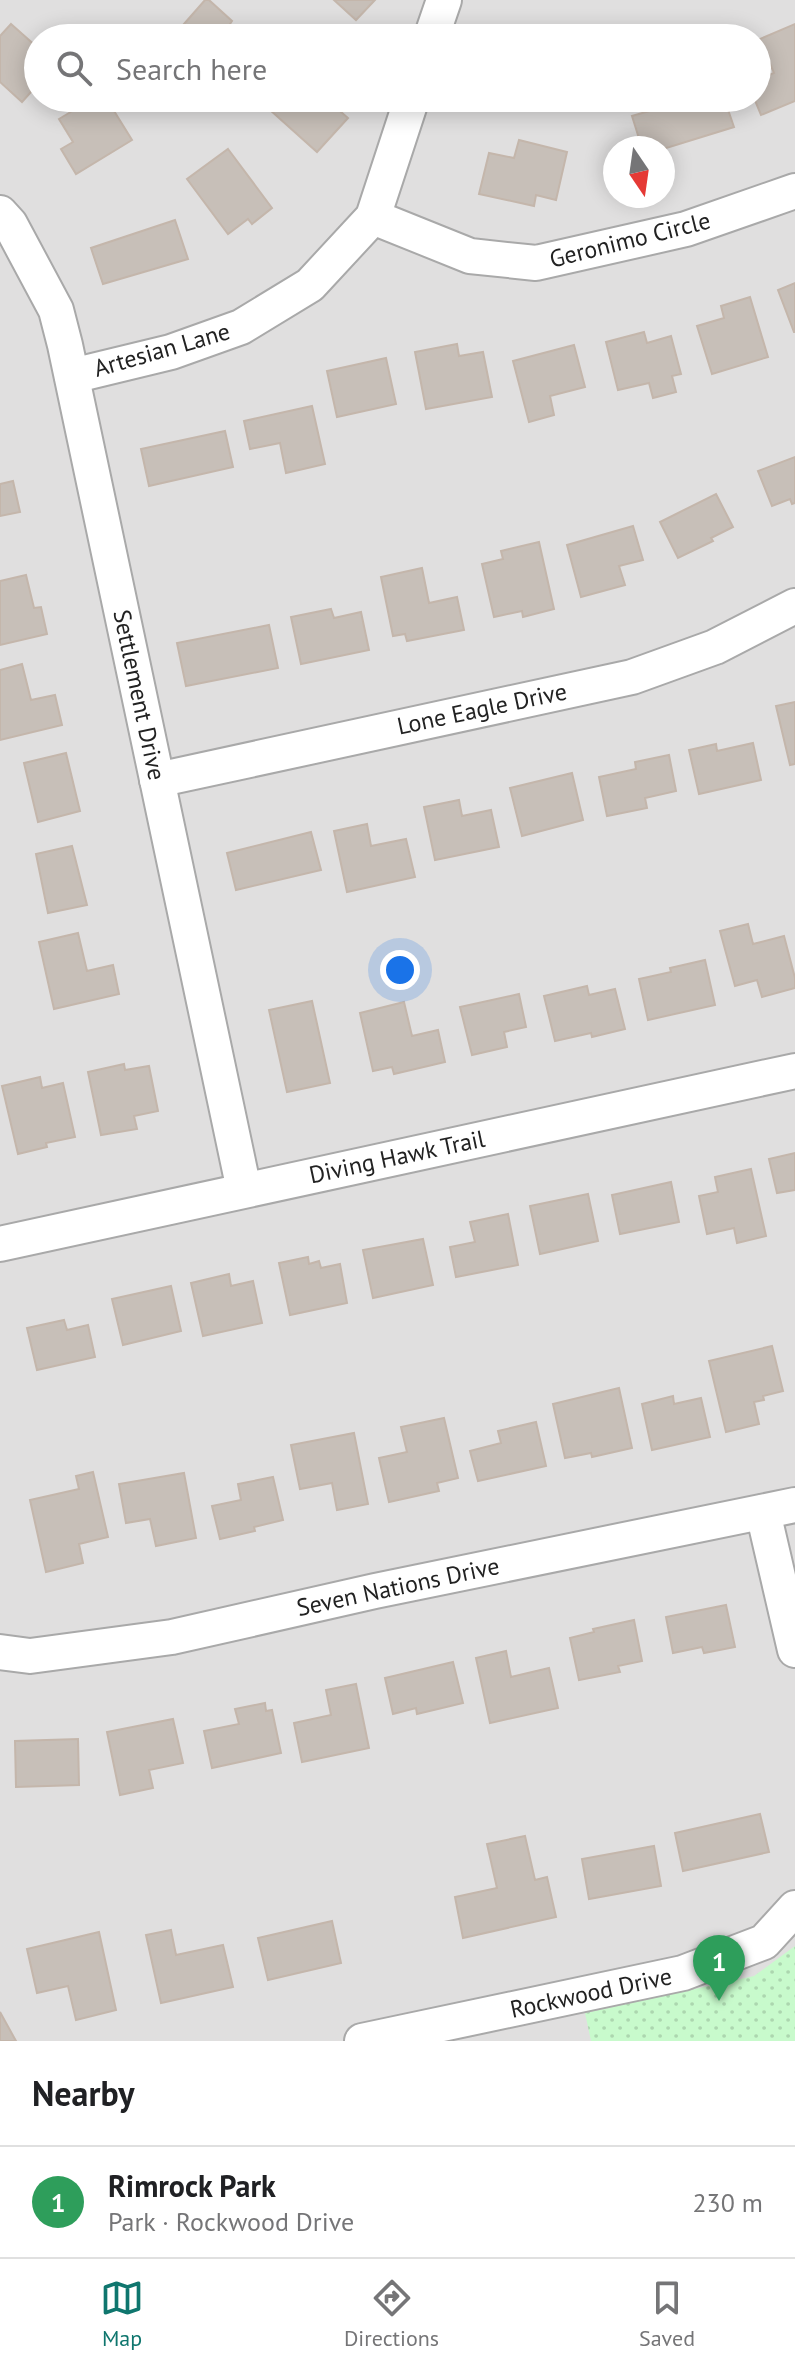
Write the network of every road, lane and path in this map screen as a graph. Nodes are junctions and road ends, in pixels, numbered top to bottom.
1 (444, 0) edge
2 (436, 24) edge
3 (407, 112) edge
4 (795, 191) edge
5 (0, 213) edge
6 (373, 217) junction
7 (72, 376) junction
8 (795, 606) edge
9 (157, 780) junction
10 (795, 1071) edge
11 (244, 1190) junction
12 (0, 1244) edge
13 (779, 1508) edge
14 (795, 1650) edge
15 (0, 1652) edge
16 (795, 1908) edge
17 (417, 2035) edge
18 (362, 2041) edge

1 - 2 street
3 - 6 street, Artesian Lane
4 - 6 street, Geronimo Circle
5 - 7 street, Settlement Drive
6 - 7 street, Artesian Lane
7 - 9 street, Settlement Drive
8 - 9 street, Lone Eagle Drive
9 - 11 street, Settlement Drive
10 - 11 street, Diving Hawk Trail
11 - 12 street, Diving Hawk Trail
13 - 14 street
13 - 15 street, Seven Nations Drive
16 - 17 street, Rockwood Drive
17 - 18 street, Rockwood Drive

